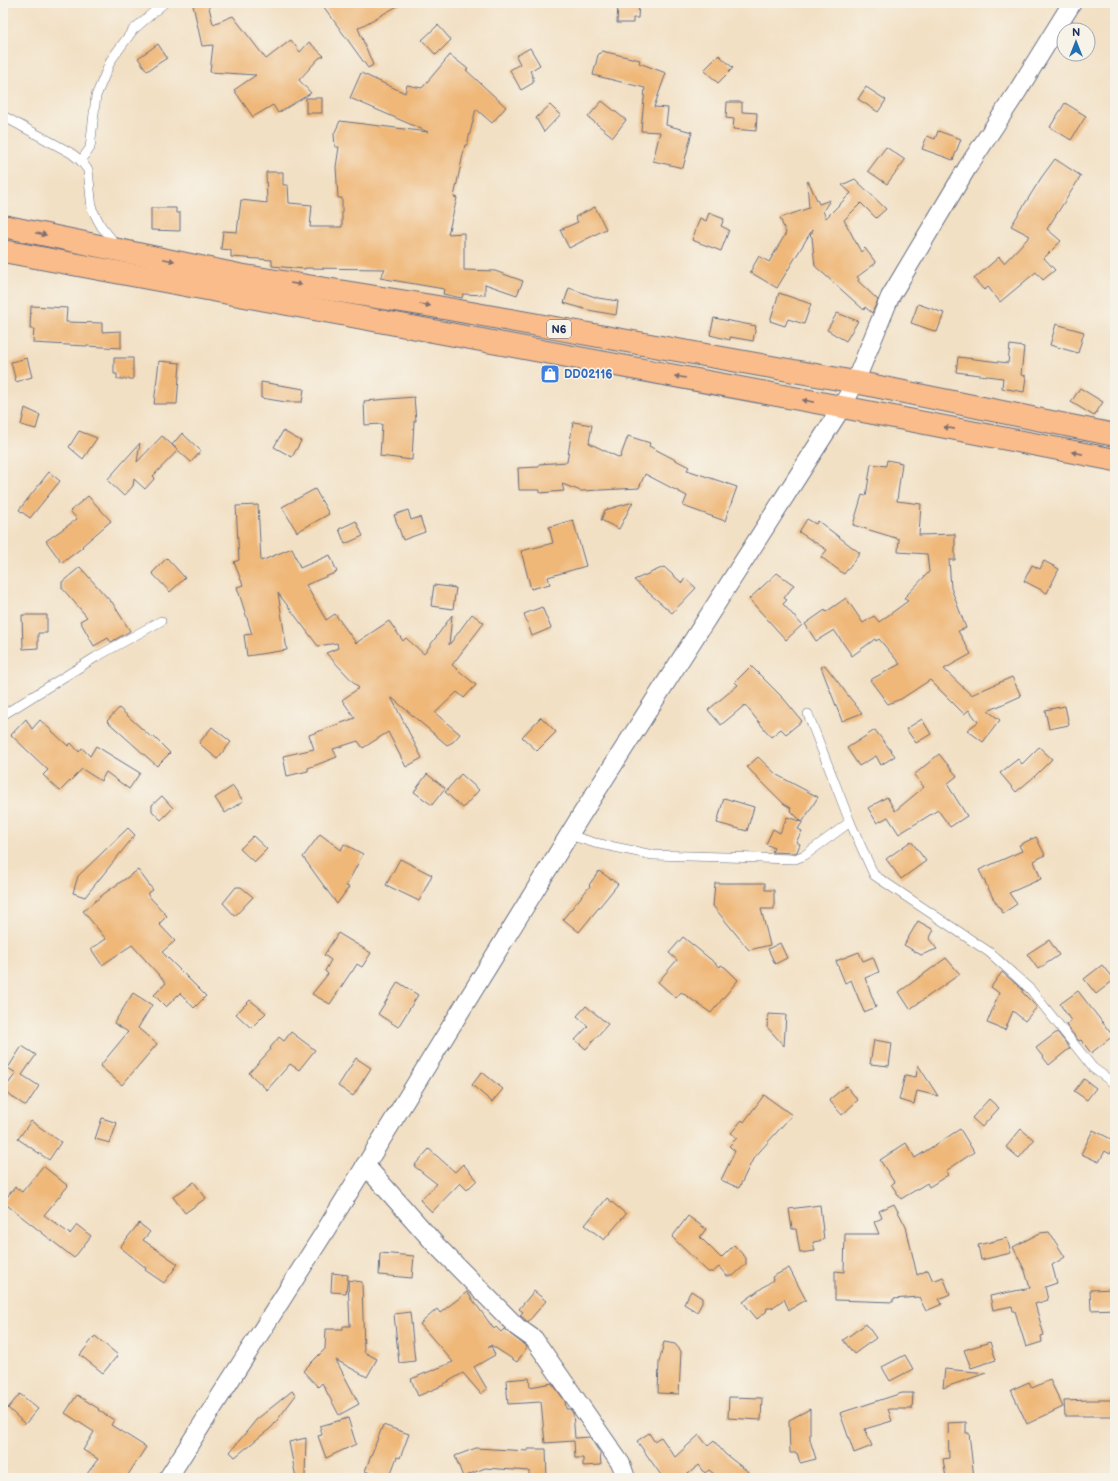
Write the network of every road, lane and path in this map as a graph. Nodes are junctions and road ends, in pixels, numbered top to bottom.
1 (164, 3) edge
2 (1072, 3) edge
3 (3, 116) edge
4 (81, 161) junction
5 (3, 226) edge
6 (3, 251) edge
7 (121, 251) junction
8 (855, 382) junction
9 (842, 407) junction
10 (1115, 435) edge
11 (1115, 460) edge
12 (161, 621) dead end
13 (808, 714) dead end
14 (3, 715) edge
15 (850, 822) junction
16 (569, 835) junction
17 (1115, 1084) edge
18 (365, 1165) junction
19 (168, 1478) edge
20 (626, 1478) edge

1 - 4 lane
2 - 8 street
3 - 4 lane
4 - 7 lane
5 -> 7 highway, N6
9 -> 6 highway, N6
7 -> 8 highway, N6
8 - 9 street
8 - 10 highway, N6
11 -> 9 highway, N6
9 - 16 street
12 - 14 lane
13 - 15 lane
15 - 16 lane
15 - 17 lane
16 - 18 street
18 - 19 street
18 - 20 street

